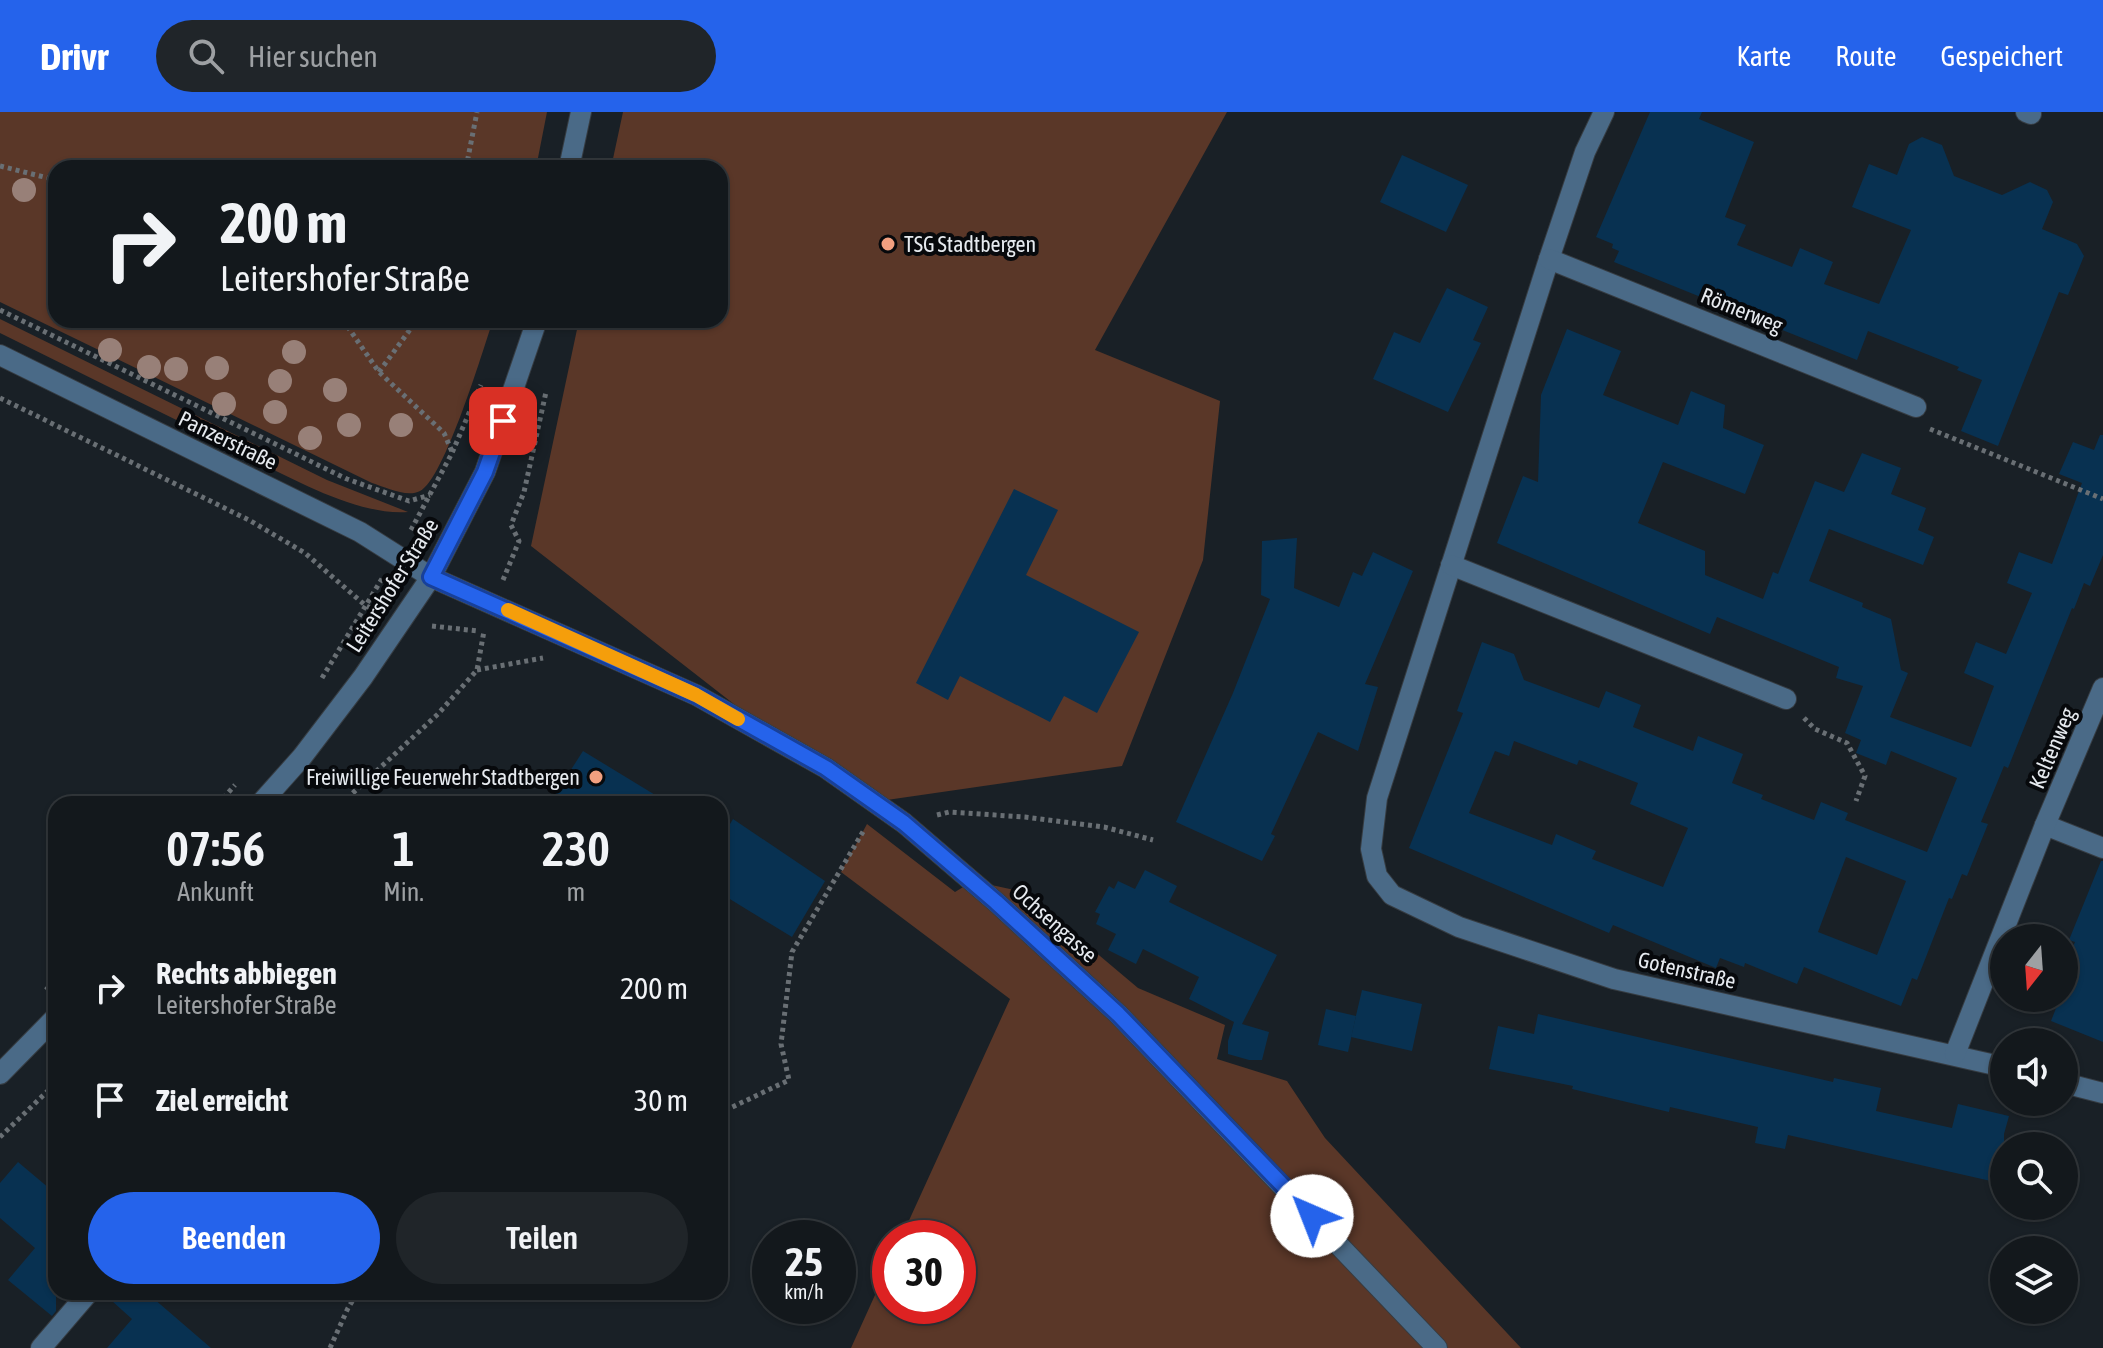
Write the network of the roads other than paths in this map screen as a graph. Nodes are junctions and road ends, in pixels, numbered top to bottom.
1 (581, 112) edge
2 (1604, 112) edge
3 (571, 160) edge
4 (1549, 259) junction
5 (534, 328) edge
6 (0, 355) edge
7 (1916, 407) road end
8 (1451, 565) junction
9 (431, 577) junction
10 (2103, 688) edge
11 (1786, 699) road end
12 (267, 796) edge
13 (2045, 825) junction
14 (2103, 848) edge
15 (48, 1030) edge
16 (1955, 1054) junction
17 (1990, 1063) edge
18 (0, 1074) edge
19 (2078, 1087) edge
20 (2103, 1093) edge
21 (82, 1300) edge
22 (41, 1348) edge
23 (1437, 1348) edge

1 - 3 street
2 - 4 street
4 - 7 street, Römerweg
4 - 8 street
5 - 9 street, Leitershofer Straße
6 - 9 street, Panzerstraße
8 - 11 street
8 - 16 street, Gotenstraße
9 - 12 street, Leitershofer Straße
9 - 23 street, Ochsengasse
10 - 13 street, Keltenweg
13 - 14 street
13 - 16 street, Keltenweg
15 - 18 street
16 - 17 street, Gotenstraße
19 - 20 street
21 - 22 street

